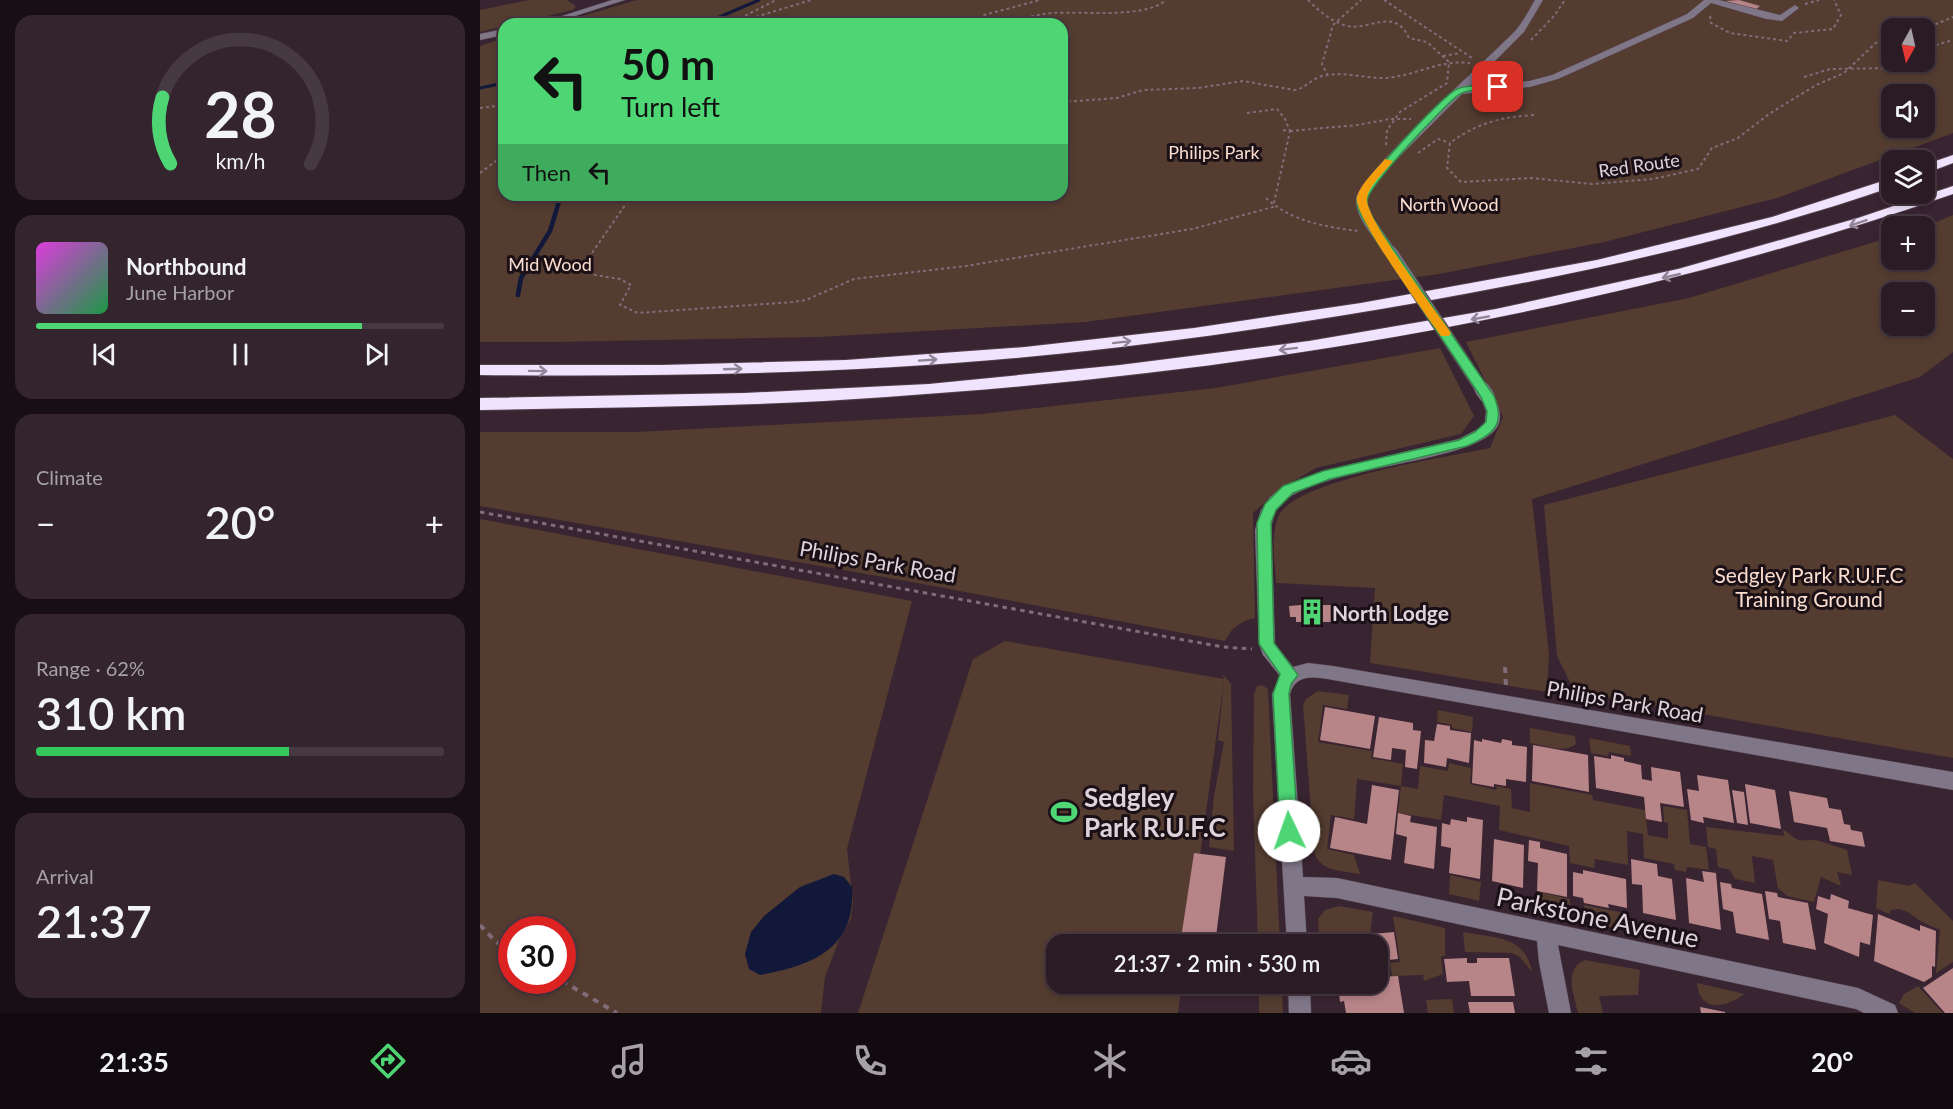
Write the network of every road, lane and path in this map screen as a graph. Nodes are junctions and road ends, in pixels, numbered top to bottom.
1 (621, 0) edge
2 (776, 0) edge
3 (810, 0) edge
4 (1040, 0) edge
5 (1166, 0) edge
6 (1308, 0) edge
7 (1361, 0) edge
8 (1384, 0) edge
9 (1539, 0) edge
10 (1710, 0) edge
11 (1796, 8) dead end
12 (1953, 16) edge
13 (561, 18) edge
14 (742, 18) edge
15 (751, 18) edge
16 (981, 18) edge
17 (1022, 18) edge
18 (1336, 22) junction
19 (1935, 24) edge
20 (498, 33) edge
21 (480, 37) edge
22 (1953, 39) edge
23 (1881, 40) edge
24 (1935, 45) edge
25 (1462, 53) junction
26 (1442, 56) junction
27 (1449, 62) junction
28 (1484, 64) junction
29 (1850, 68) junction
30 (1881, 69) edge
31 (1328, 76) junction
32 (1804, 77) dead end
33 (1459, 91) junction
34 (1068, 102) edge
35 (498, 106) edge
36 (480, 108) edge
37 (1247, 113) dead end
38 (1534, 115) dead end
39 (1395, 118) junction
40 (1431, 119) junction
41 (1283, 131) dead end
42 (1290, 131) junction
43 (1450, 143) junction
44 (1393, 157) junction
45 (1953, 159) edge
46 (498, 160) edge
47 (1935, 166) edge
48 (480, 173) edge
49 (1881, 185) edge
50 (1953, 190) edge
51 (1266, 198) dead end
52 (628, 201) edge
53 (1273, 207) junction
54 (1377, 234) junction
55 (631, 285) junction
56 (639, 285) dead end
57 (480, 370) edge
58 (480, 404) edge
59 (480, 512) edge
60 (1269, 650) junction
61 (1290, 675) junction
62 (1953, 781) edge
63 (1294, 887) junction
64 (480, 925) edge
65 (1296, 934) edge
66 (1547, 934) junction
67 (498, 943) edge
68 (576, 989) edge
69 (1299, 994) edge
70 (616, 1013) edge
71 (1300, 1013) edge
72 (1560, 1013) edge
73 (1887, 1013) edge

1 - 13 street
2 - 14 path
3 - 15 path
4 - 16 path
5 - 17 path
6 - 18 path
7 - 18 path
8 - 25 path
9 - 28 street
10 - 11 street
10 - 33 street
12 - 19 path
18 - 26 path
18 - 31 path
20 - 21 street
22 - 24 path
23 - 29 path, Red Route
25 - 26 path
25 - 28 path
26 - 27 path
27 - 28 path
27 - 31 path
27 - 39 path
28 - 33 street
29 - 30 path
29 - 32 path
29 - 43 path, Red Route
31 - 34 path
33 - 40 street
35 - 36 path
37 - 42 path
38 - 43 path
39 - 40 path
39 - 42 path
39 - 44 path
40 - 44 street
41 - 42 path
42 - 53 path
43 - 44 path
44 - 54 street
45 - 47 highway
46 - 48 path
57 -> 49 highway
50 -> 58 highway
51 - 53 path
52 - 55 path
53 - 54 path
53 - 55 path
54 - 60 street, bridge
55 - 56 path
59 - 60 path, Philips Park Road
60 - 61 street
61 - 62 street, Philips Park Road
61 - 63 street
63 - 65 street
63 - 66 street, Parkstone Avenue
64 - 67 path
66 - 72 street
66 - 73 street, Parkstone Avenue
68 - 70 path
69 - 71 street

